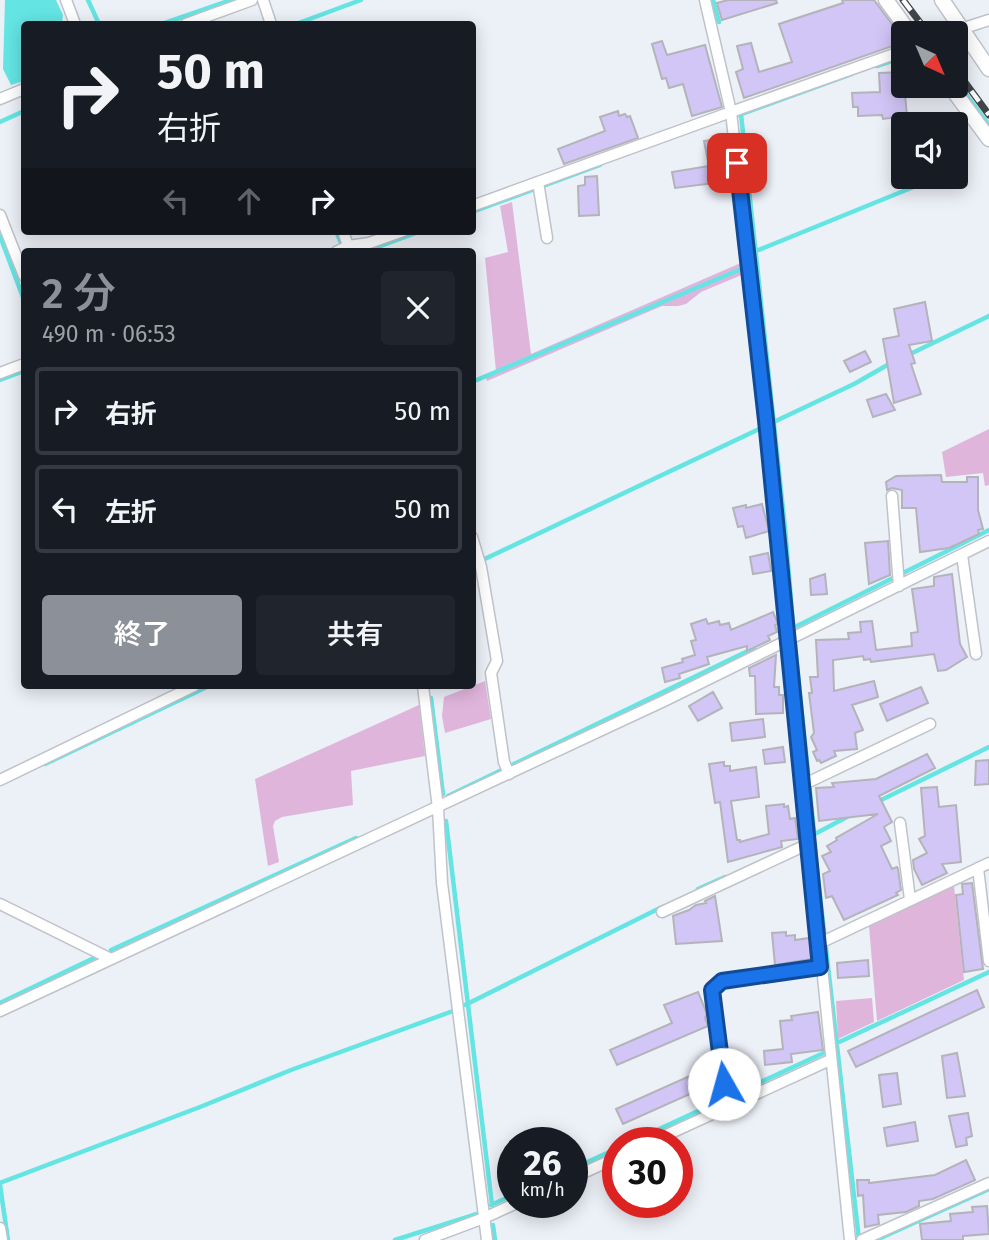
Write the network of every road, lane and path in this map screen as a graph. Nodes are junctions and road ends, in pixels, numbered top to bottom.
1 (66, 0) edge
2 (252, 0) edge
3 (263, 0) edge
4 (705, 0) edge
5 (886, 0) edge
6 (942, 0) edge
7 (989, 20) edge
8 (74, 21) edge
9 (194, 21) edge
10 (270, 21) edge
11 (902, 21) edge
12 (955, 21) edge
13 (968, 25) edge
14 (968, 40) edge
15 (891, 55) edge
16 (989, 69) edge
17 (21, 90) edge
18 (959, 98) edge
19 (0, 99) edge
20 (731, 112) junction
21 (989, 139) edge
22 (540, 186) junction
23 (476, 205) edge
24 (0, 215) edge
25 (395, 235) edge
26 (547, 238) dead end
27 (370, 248) edge
28 (21, 268) edge
29 (21, 365) edge
30 (0, 373) edge
31 (892, 496) dead end
32 (989, 541) edge
33 (476, 550) edge
34 (962, 555) junction
35 (898, 580) junction
36 (787, 640) junction
37 (976, 654) dead end
38 (185, 689) edge
39 (423, 689) edge
40 (930, 724) dead end
41 (507, 769) junction
42 (0, 780) edge
43 (806, 782) junction
44 (438, 808) junction
45 (900, 823) dead end
46 (807, 840) junction
47 (983, 866) edge
48 (909, 899) junction
49 (0, 904) edge
50 (662, 912) dead end
51 (823, 941) junction
52 (111, 959) junction
53 (989, 961) edge
54 (820, 967) junction
55 (0, 1011) edge
56 (829, 1053) junction
57 (721, 1088) dead end
58 (681, 1127) edge
59 (989, 1183) edge
60 (497, 1212) edge
61 (484, 1218) junction
62 (0, 1228) edge
63 (2, 1240) edge
64 (425, 1240) edge
65 (487, 1240) edge
66 (850, 1240) edge
67 (863, 1240) edge

1 - 8 street
2 - 9 street
3 - 10 street
4 - 20 street
5 - 11 street
6 - 12 street
7 - 13 street
14 - 16 street
15 - 20 street
17 - 19 street
18 - 21 street
20 - 22 street
20 - 36 street
22 - 23 street
22 - 26 street
24 - 28 street
25 - 27 street
29 - 30 street
31 - 35 street
32 - 34 street
33 - 41 street
34 - 35 street
34 - 37 street
35 - 36 street
36 - 41 street
36 - 43 street
38 - 42 street
39 - 44 street
40 - 43 street
41 - 44 street
43 - 46 street
44 - 52 street
44 - 61 street
45 - 48 street
46 - 50 street
46 - 51 street
47 - 48 street
47 - 53 street
48 - 51 street
49 - 52 street
51 - 54 street
52 - 55 street
54 - 56 street
54 - 57 street
56 - 58 street
56 - 66 street
59 - 67 street
60 - 61 street
61 - 64 street
61 - 65 street
62 - 63 street

